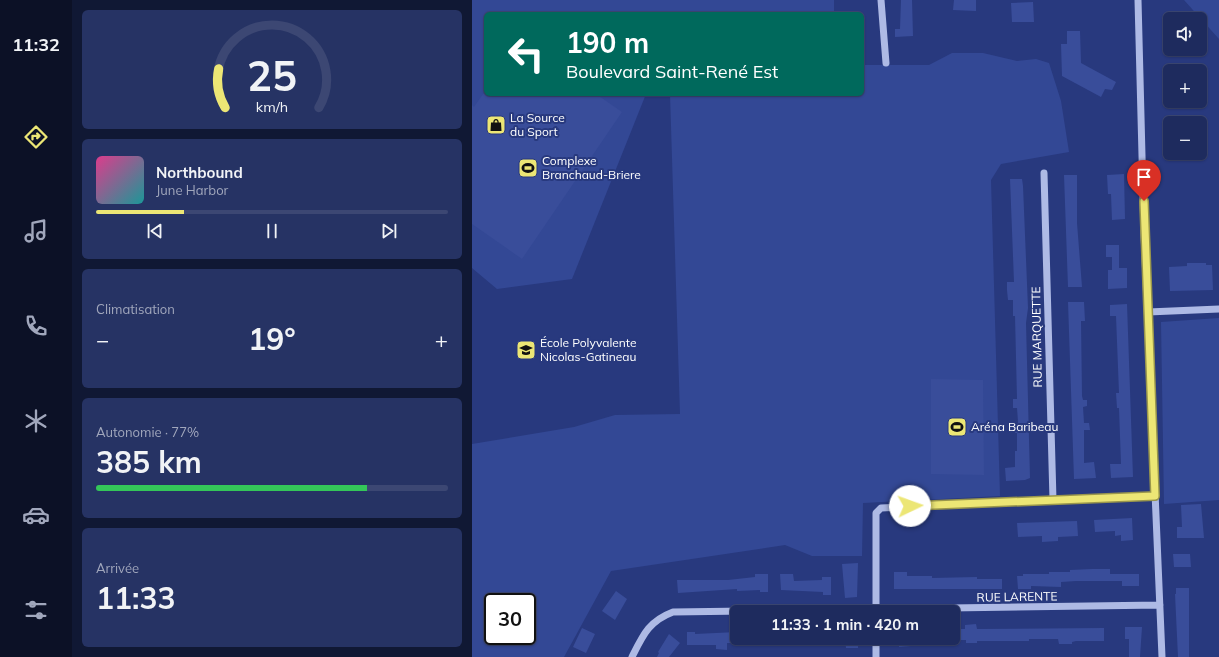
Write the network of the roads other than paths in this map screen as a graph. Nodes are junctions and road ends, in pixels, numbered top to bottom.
1 (881, 0) edge
2 (1138, 0) edge
3 (886, 63) dead end
4 (1044, 173) dead end
5 (1219, 309) edge
6 (1148, 312) junction
7 (1155, 496) junction
8 (1053, 500) junction
9 (876, 605) edge
10 (1160, 605) junction
11 (960, 609) edge
12 (730, 612) edge
13 (876, 645) edge
14 (632, 657) edge
15 (876, 657) edge
16 (1162, 657) edge

1 - 3 street
2 - 6 street
4 - 8 street, RUE MARQUETTE
5 - 6 street
6 - 7 street
7 - 8 street
7 - 10 street
8 - 9 street
10 - 11 street, RUE LARENTE
10 - 16 street
12 - 14 street, RUE LARENTE
13 - 15 street

